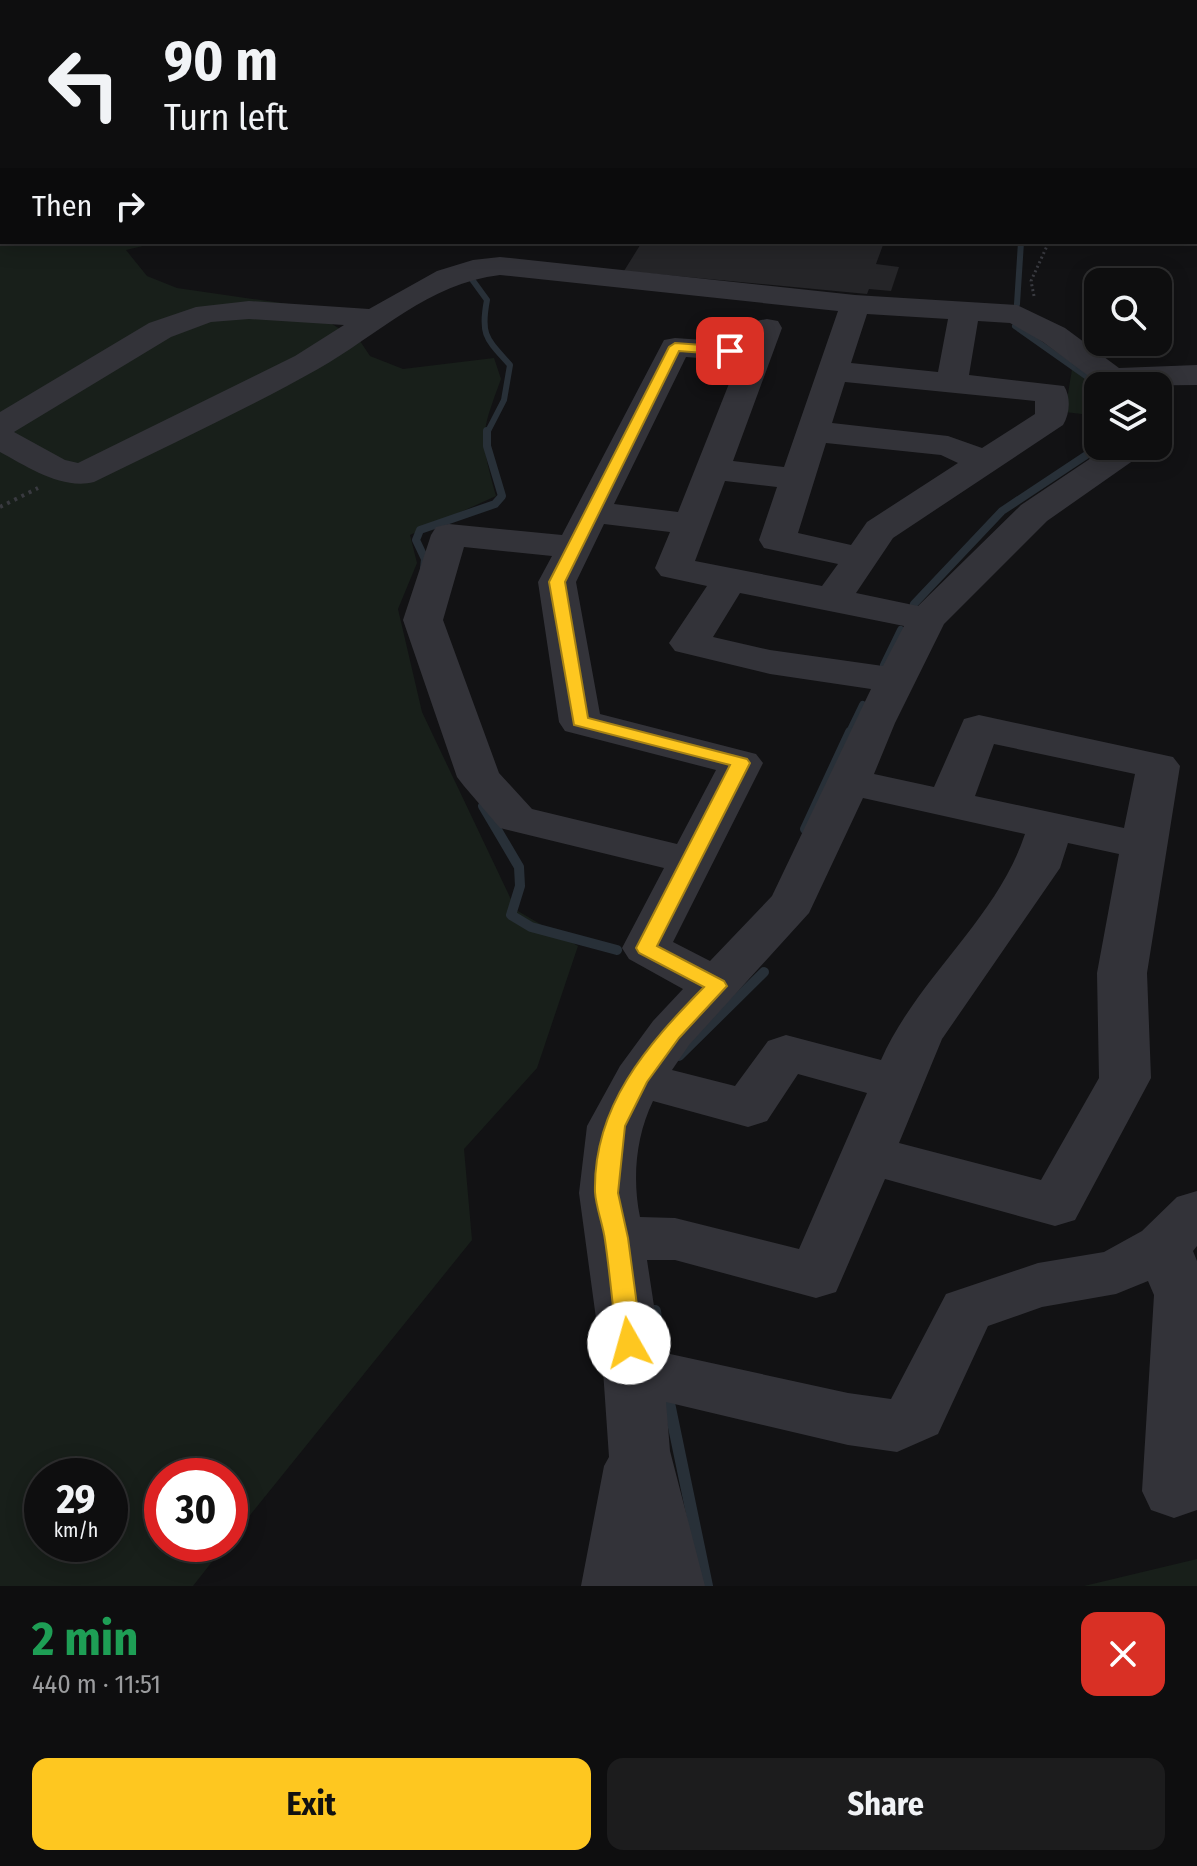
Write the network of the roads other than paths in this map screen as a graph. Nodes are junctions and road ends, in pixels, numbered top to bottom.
1 (505, 254) edge
2 (779, 296) junction
3 (855, 304) junction
4 (965, 310) junction
5 (373, 318) junction
6 (757, 353) junction
7 (833, 371) junction
8 (1103, 372) edge
9 (1197, 375) edge
10 (1172, 377) edge
11 (952, 383) junction
12 (1, 428) edge
13 (813, 431) junction
14 (1112, 460) edge
15 (984, 462) junction
16 (712, 469) junction
17 (798, 479) junction
18 (691, 524) junction
19 (584, 530) junction
20 (861, 558) junction
21 (730, 579) junction
22 (832, 600) junction
23 (927, 619) junction
24 (896, 680) junction
25 (849, 782) junction
26 (949, 805) junction
27 (1050, 827) junction
28 (1143, 846) junction
29 (691, 861) junction
30 (717, 986) junction
31 (638, 1079) junction
32 (898, 1083) junction
33 (867, 1154) junction
34 (1180, 1229) edge
35 (616, 1238) junction
36 (633, 1370) junction
37 (639, 1451) junction
38 (1174, 1491) dead end
39 (614, 1586) edge
40 (672, 1586) edge

1 - 2 street
1 - 5 street
2 - 3 street
2 - 6 street
3 - 4 street
3 - 7 street
4 - 8 street
4 - 11 street
5 - 12 street
5 - 12 street
6 - 16 street
6 - 19 street
7 - 11 street
7 - 13 street
9 - 10 street
11 - 15 street
13 - 15 street
13 - 17 street
14 - 23 street
15 - 20 street
16 - 17 street
16 - 18 street
17 - 20 street
18 - 19 street
18 - 21 street
19 - 29 street
19 - 29 street
20 - 22 street
21 - 22 street
21 - 24 street
22 - 23 street
23 - 24 street
24 - 25 street
25 - 26 street
25 - 30 street
26 - 27 street
26 - 28 street
27 - 28 street
27 - 32 street
28 - 33 street
29 - 30 street
30 - 31 street
31 - 32 street
31 - 35 street
32 - 33 street
33 - 35 street
34 - 36 street
34 - 38 street
35 - 36 street
36 - 37 street
37 - 39 street
37 - 40 street

